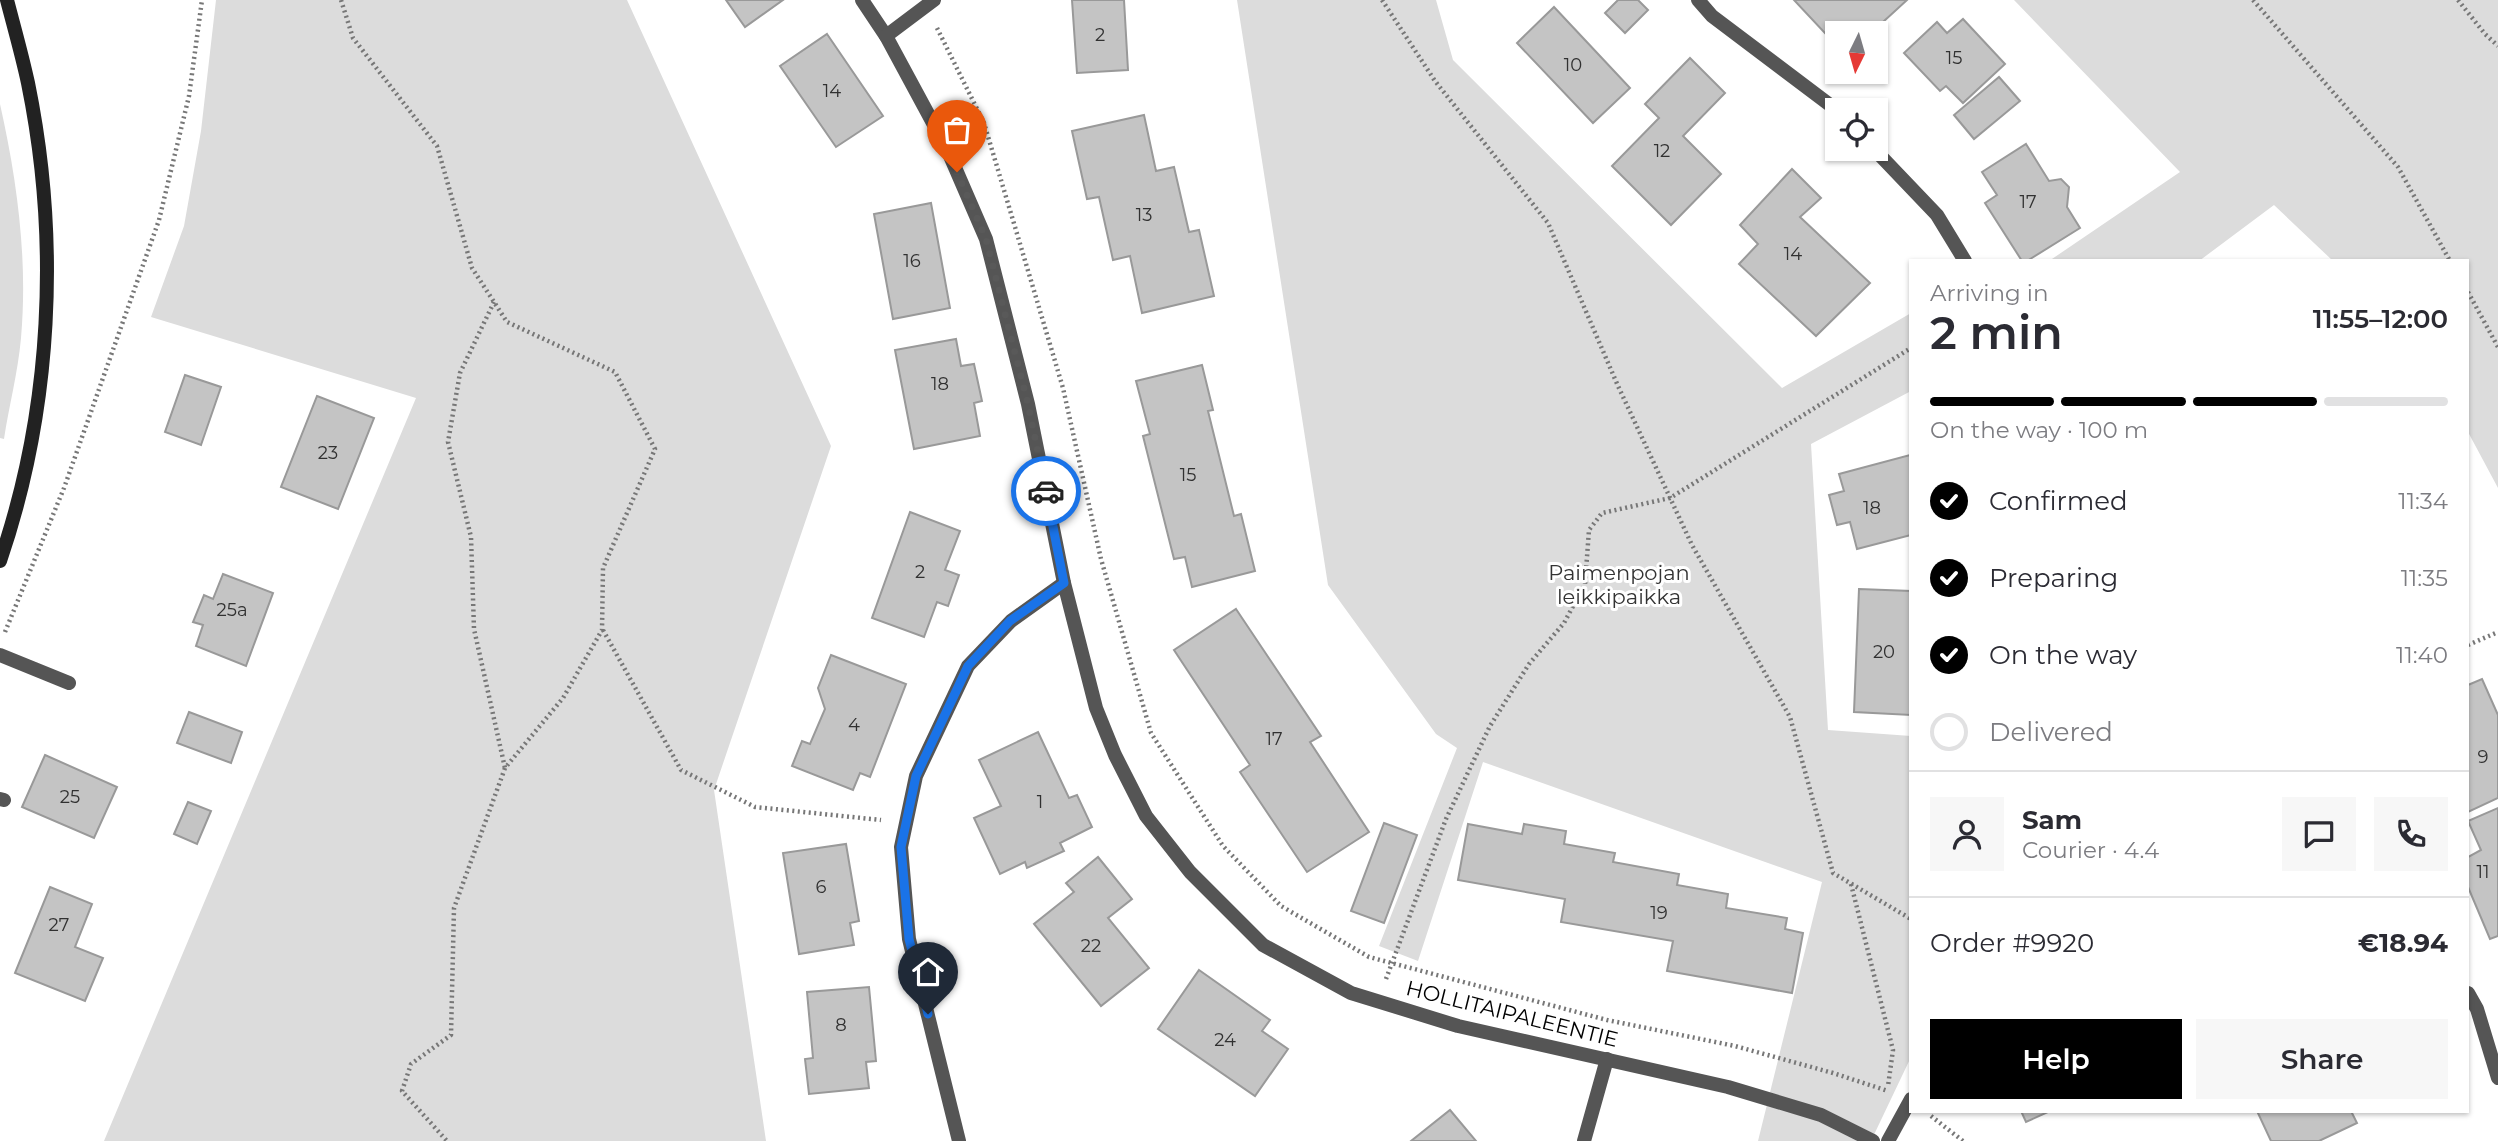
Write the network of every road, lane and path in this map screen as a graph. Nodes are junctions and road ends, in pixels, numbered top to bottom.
1 (7, 0) edge
2 (202, 0) edge
3 (341, 0) edge
4 (862, 0) edge
5 (1382, 0) edge
6 (1698, 0) edge
7 (2253, 0) edge
8 (2458, 0) edge
9 (930, 3) edge
10 (887, 36) junction
11 (2498, 46) edge
12 (1825, 101) edge
13 (1885, 161) edge
14 (1964, 259) edge
15 (2449, 259) edge
16 (2469, 294) edge
17 (494, 302) junction
18 (2498, 347) edge
19 (1909, 349) edge
20 (1671, 498) junction
21 (0, 561) edge
22 (1064, 583) junction
23 (602, 630) junction
24 (2498, 632) edge
25 (0, 644) edge
26 (2469, 645) edge
27 (0, 655) edge
28 (69, 683) dead end
29 (505, 768) junction
30 (905, 823) junction
31 (1851, 884) junction
32 (1909, 918) edge
33 (1392, 963) junction
34 (2469, 995) edge
35 (1607, 1059) junction
36 (2498, 1078) edge
37 (1887, 1091) junction
38 (1909, 1100) edge
39 (1909, 1102) edge
40 (1884, 1103) dead end
41 (1928, 1113) edge
42 (447, 1141) edge
43 (959, 1141) edge
44 (1584, 1141) edge
45 (1873, 1141) edge
46 (1888, 1141) edge
47 (1963, 1141) edge

1 - 21 main road
2 - 25 path
3 - 17 path
4 - 10 street, HOLLITAIPALEENTIE
5 - 20 path
6 - 12 street
7 - 15 path
8 - 11 path
9 - 10 street
9 - 33 path
10 - 22 street, HOLLITAIPALEENTIE
13 - 14 street
16 - 18 path
17 - 23 path
17 - 29 path
19 - 20 path
20 - 31 path
20 - 33 path
22 - 30 street
22 - 35 street, HOLLITAIPALEENTIE
23 - 29 path
23 - 30 path
24 - 26 path
27 - 28 street
29 - 42 path
30 - 43 street
31 - 32 path
31 - 37 path
33 - 37 path
34 - 36 street
35 - 44 street
35 - 45 street, HOLLITAIPALEENTIE
37 - 38 path
37 - 40 path
39 - 46 street
41 - 47 path

